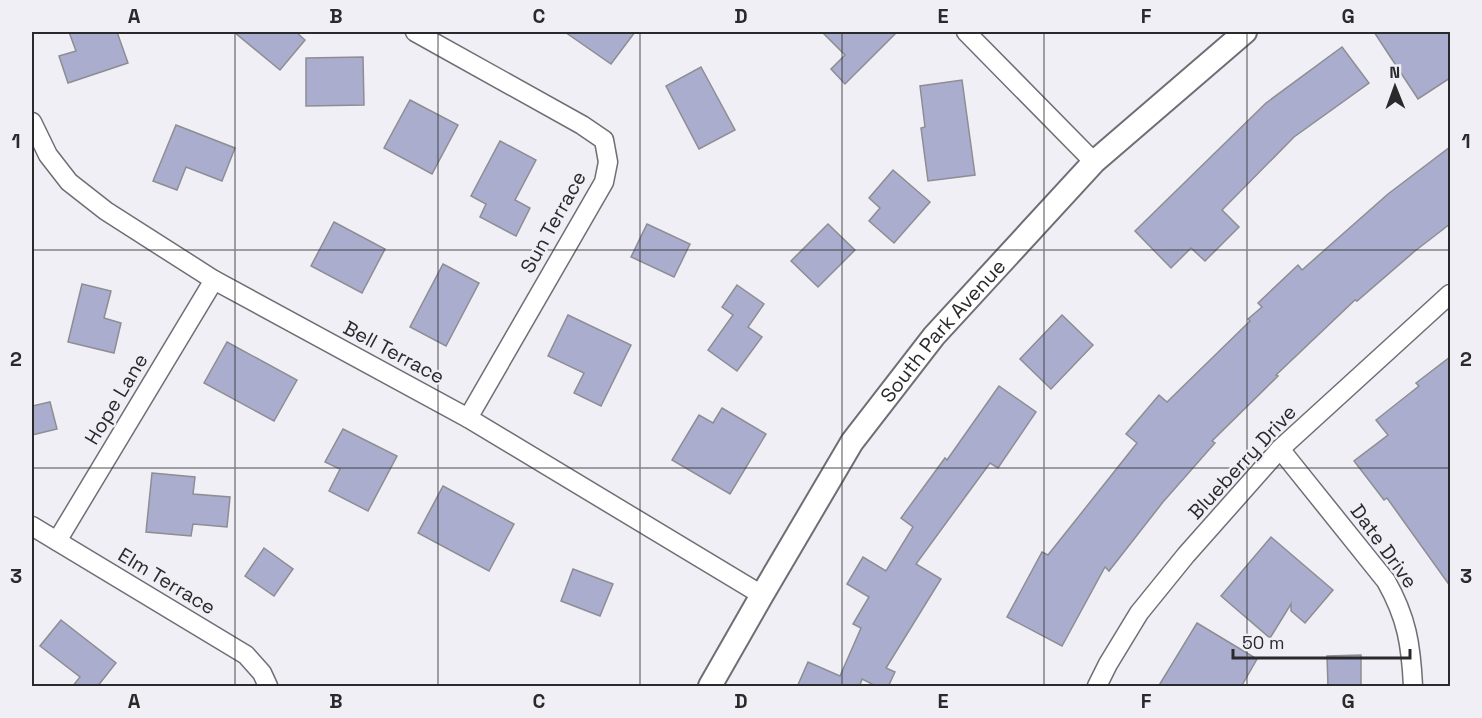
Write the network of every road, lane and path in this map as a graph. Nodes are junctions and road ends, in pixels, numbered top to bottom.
1 (415, 32) edge
2 (966, 32) edge
3 (1245, 32) edge
4 (32, 122) edge
5 (1094, 162) junction
6 (214, 280) junction
7 (1450, 294) edge
8 (468, 418) junction
9 (1280, 449) junction
10 (32, 526) edge
11 (57, 541) junction
12 (762, 595) junction
13 (268, 687) edge
14 (710, 687) edge
15 (1097, 687) edge
16 (1413, 687) edge

1 - 8 street, Sun Terrace
2 - 5 street
3 - 5 street, South Park Avenue
4 - 6 street, Bell Terrace
5 - 12 street, South Park Avenue
6 - 8 street, Bell Terrace
6 - 11 street, Hope Lane
7 - 9 street, Blueberry Drive
8 - 12 street, Bell Terrace
9 - 15 street, Blueberry Drive
9 - 16 street, Date Drive
10 - 11 street, Elm Terrace
11 - 13 street, Elm Terrace
12 - 14 street, South Park Avenue

